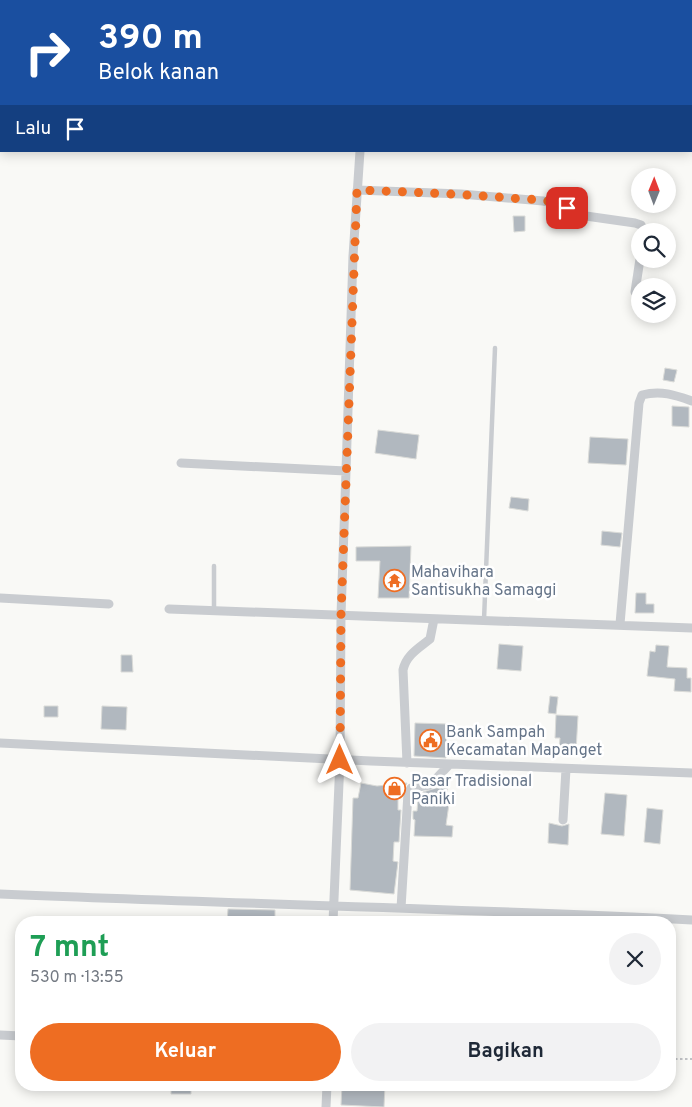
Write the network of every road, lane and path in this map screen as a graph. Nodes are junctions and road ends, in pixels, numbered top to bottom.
1 (360, 152) edge
2 (357, 190) junction
3 (635, 223) edge
4 (495, 348) dead end
5 (692, 401) edge
6 (181, 463) dead end
7 (346, 471) junction
8 (214, 566) dead end
9 (0, 598) edge
10 (109, 604) dead end
11 (169, 609) dead end
12 (214, 611) junction
13 (341, 615) junction
14 (434, 619) junction
15 (484, 621) junction
16 (620, 624) junction
17 (692, 628) edge
18 (0, 743) edge
19 (340, 760) junction
20 (407, 763) junction
21 (450, 764) junction
22 (566, 769) junction
23 (692, 773) edge
24 (563, 820) dead end
25 (0, 894) edge
26 (333, 907) junction
27 (401, 908) junction
28 (333, 916) edge
29 (618, 916) edge
30 (676, 919) edge
31 (692, 920) edge
32 (0, 1035) edge
33 (15, 1036) edge
34 (676, 1059) edge
35 (692, 1059) edge
36 (327, 1091) edge
37 (326, 1107) edge

1 - 2 street
2 - 3 street
2 - 7 street
4 - 15 lane
5 - 16 street
6 - 7 street
7 - 13 street
8 - 12 lane
9 - 10 street
11 - 12 street
12 - 13 street
13 - 14 street
13 - 19 street
14 - 15 street
14 - 20 street
15 - 16 street
16 - 17 street
18 - 19 street
19 - 20 street
19 - 26 street
20 - 21 street
21 - 22 street
21 - 27 street
22 - 23 street
22 - 24 street
25 - 26 street
26 - 27 street
26 - 28 street
27 - 29 street
30 - 31 street
32 - 33 street
34 - 35 path
36 - 37 street

